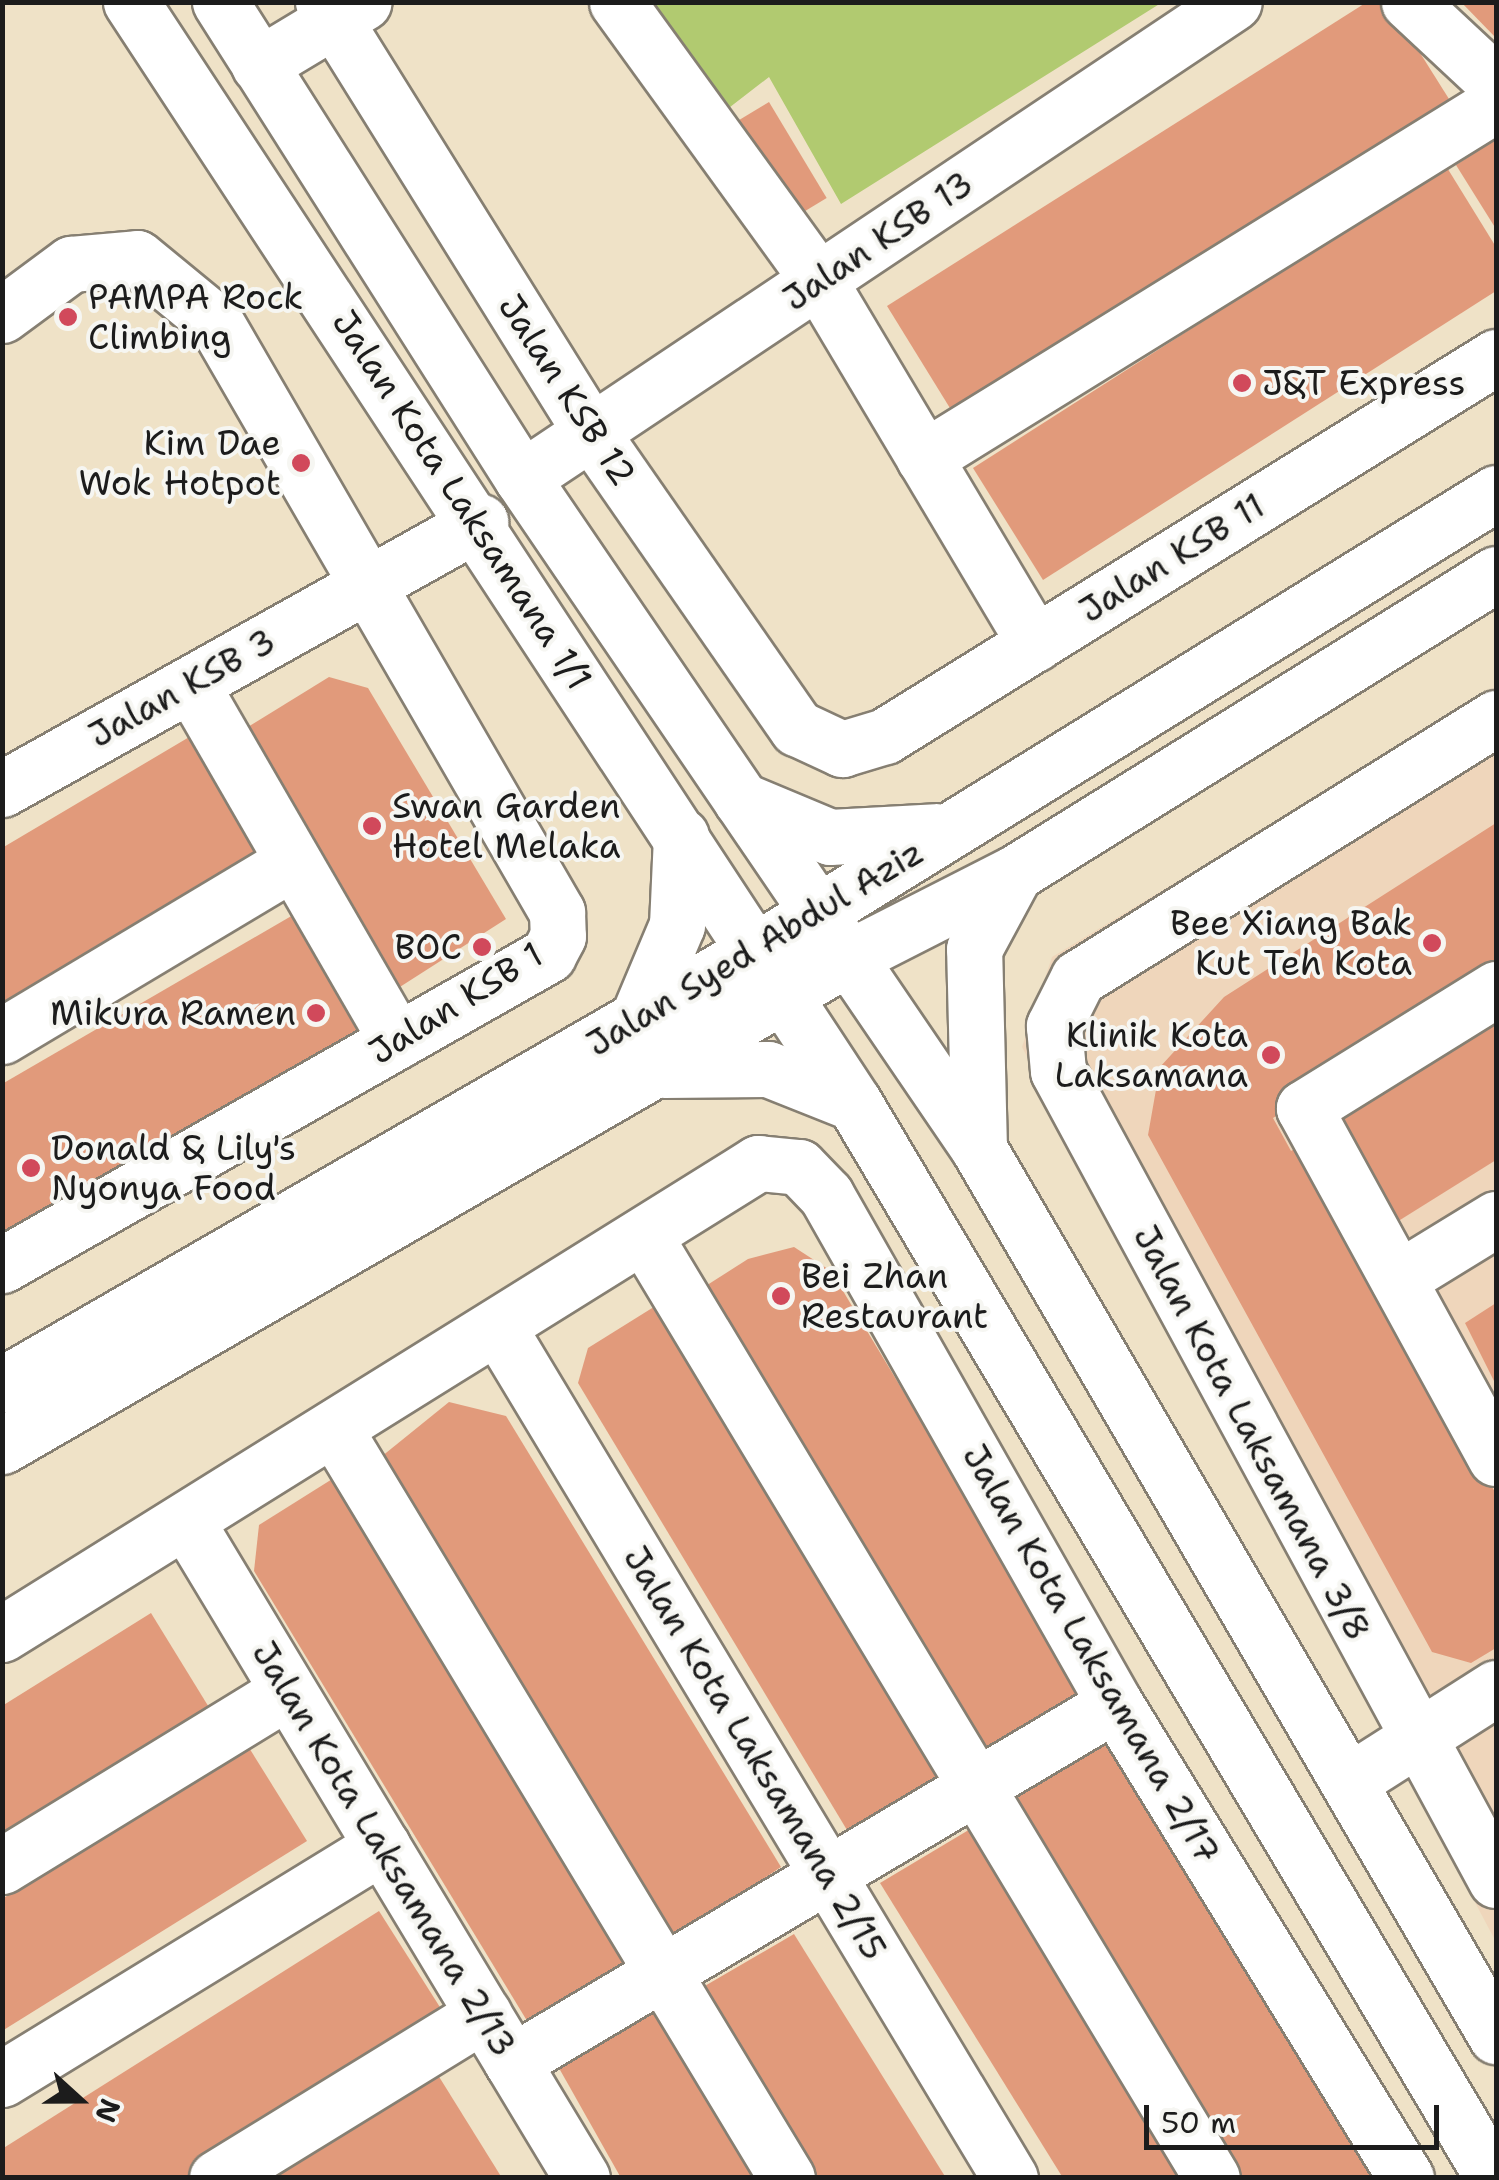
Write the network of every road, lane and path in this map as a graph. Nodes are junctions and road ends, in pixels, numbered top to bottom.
1 (131, 2) edge
2 (220, 2) edge
3 (617, 2) edge
4 (1234, 2) edge
5 (1409, 2) edge
6 (340, 8) edge
7 (259, 65) junction
8 (1496, 83) edge
9 (1496, 104) edge
10 (819, 281) junction
11 (2, 314) edge
12 (1496, 357) edge
13 (591, 432) junction
14 (924, 458) junction
15 (522, 478) junction
16 (1496, 493) edge
17 (480, 522) junction
18 (1492, 579) edge
19 (362, 588) junction
20 (1034, 643) junction
21 (192, 684) junction
22 (1496, 718) edge
23 (842, 748) joint
24 (4, 784) edge
25 (734, 796) junction
26 (949, 830) junction
27 (682, 836) junction
28 (293, 862) junction
29 (1015, 874) junction
30 (816, 912) junction
31 (846, 958) junction
32 (769, 974) junction
33 (1496, 988) edge
34 (2, 1036) edge
35 (397, 1041) junction
36 (646, 1046) junction
37 (854, 1103) junction
38 (979, 1149) junction
39 (1496, 1219) edge
40 (646, 1239) junction
41 (2, 1265) edge
42 (1398, 1279) junction
43 (499, 1329) junction
44 (2, 1385) edge
45 (335, 1430) junction
46 (2, 1446) edge
47 (1496, 1458) edge
48 (186, 1521) junction
49 (2, 1634) edge
50 (1496, 1688) edge
51 (288, 1691) junction
52 (1115, 1704) junction
53 (1416, 1736) junction
54 (1350, 1781) junction
55 (972, 1787) junction
56 (382, 1846) junction
57 (2, 1866) edge
58 (828, 1873) junction
59 (1496, 1880) edge
60 (662, 1970) junction
61 (484, 2014) junction
62 (1496, 2036) edge
63 (512, 2062) junction
64 (2, 2078) edge
65 (1477, 2162) edge
66 (574, 2174) edge
67 (217, 2178) edge
68 (786, 2178) edge
69 (1010, 2178) edge
70 (1212, 2178) edge
71 (1406, 2178) edge

1 - 17 street, Jalan Kota Laksamana 1/1
2 - 7 street, Jalan Kota Laksamana 1/1
3 - 10 street
4 - 10 street, Jalan KSB 13
5 - 8 street
6 - 7 street
6 - 13 street, Jalan KSB 12
7 - 15 street, Jalan Kota Laksamana 1/1
9 - 14 street
10 - 13 street, Jalan KSB 13
10 - 14 street
11 - 19 street, Jalan KSB 1
12 - 20 street, Jalan KSB 11
13 - 15 street, Jalan KSB 13
13 - 23 street, Jalan KSB 12
14 - 20 street
15 - 25 street, Jalan Kota Laksamana 1/1
16 - 26 street, Jalan Syed Abdul Aziz
17 - 19 street, Jalan KSB 3
17 - 27 street, Jalan Kota Laksamana 1/1
18 - 29 street, Jalan Syed Abdul Aziz
19 - 21 street, Jalan KSB 3
19 - 35 street, Jalan KSB 1
20 - 23 street, Jalan KSB 11
21 - 24 street, Jalan KSB 3
21 - 28 street
22 - 53 street, Jalan Kota Laksamana 3/8
25 - 26 street
25 - 30 street, Jalan Kota Laksamana 1/1
26 - 30 street, Jalan Syed Abdul Aziz
27 - 32 street, Jalan Kota Laksamana 1/1
27 - 36 street
28 - 34 street
28 - 35 street
29 - 31 street, Jalan Syed Abdul Aziz
29 - 38 street
30 - 31 street, Jalan Kota Laksamana 1/1
30 - 32 street, Jalan Syed Abdul Aziz
31 - 32 street, Jalan Syed Abdul Aziz
31 - 38 street, Jalan Kota Laksamana 1/1
32 - 36 street, Jalan Syed Abdul Aziz
32 - 37 street, Jalan Kota Laksamana 1/1
33 - 42 street
35 - 41 street, Jalan KSB 1
36 - 37 street
36 - 44 street, Jalan Syed Abdul Aziz
36 - 46 street, Jalan Syed Abdul Aziz
37 - 65 street, Jalan Kota Laksamana 1/1
38 - 54 street, Jalan Kota Laksamana 1/1
39 - 42 street
40 - 43 street
40 - 52 street, Jalan Kota Laksamana 2/17
40 - 55 street
42 - 47 street
43 - 45 street
43 - 58 street, Jalan Kota Laksamana 2/15
45 - 48 street
45 - 60 street
48 - 49 street
48 - 51 street, Jalan Kota Laksamana 2/13
50 - 53 street
51 - 56 street, Jalan Kota Laksamana 2/13
51 - 57 street
52 - 55 street
52 - 71 street, Jalan Kota Laksamana 2/17
53 - 54 street
53 - 59 street, Jalan Kota Laksamana 3/8
54 - 62 street, Jalan Kota Laksamana 1/1
55 - 58 street
55 - 70 street
56 - 61 street, Jalan Kota Laksamana 2/13
56 - 64 street
58 - 60 street
58 - 69 street, Jalan Kota Laksamana 2/15
60 - 63 street
60 - 68 street
61 - 63 street, Jalan Kota Laksamana 2/13
61 - 67 street
63 - 66 street, Jalan Kota Laksamana 2/13

